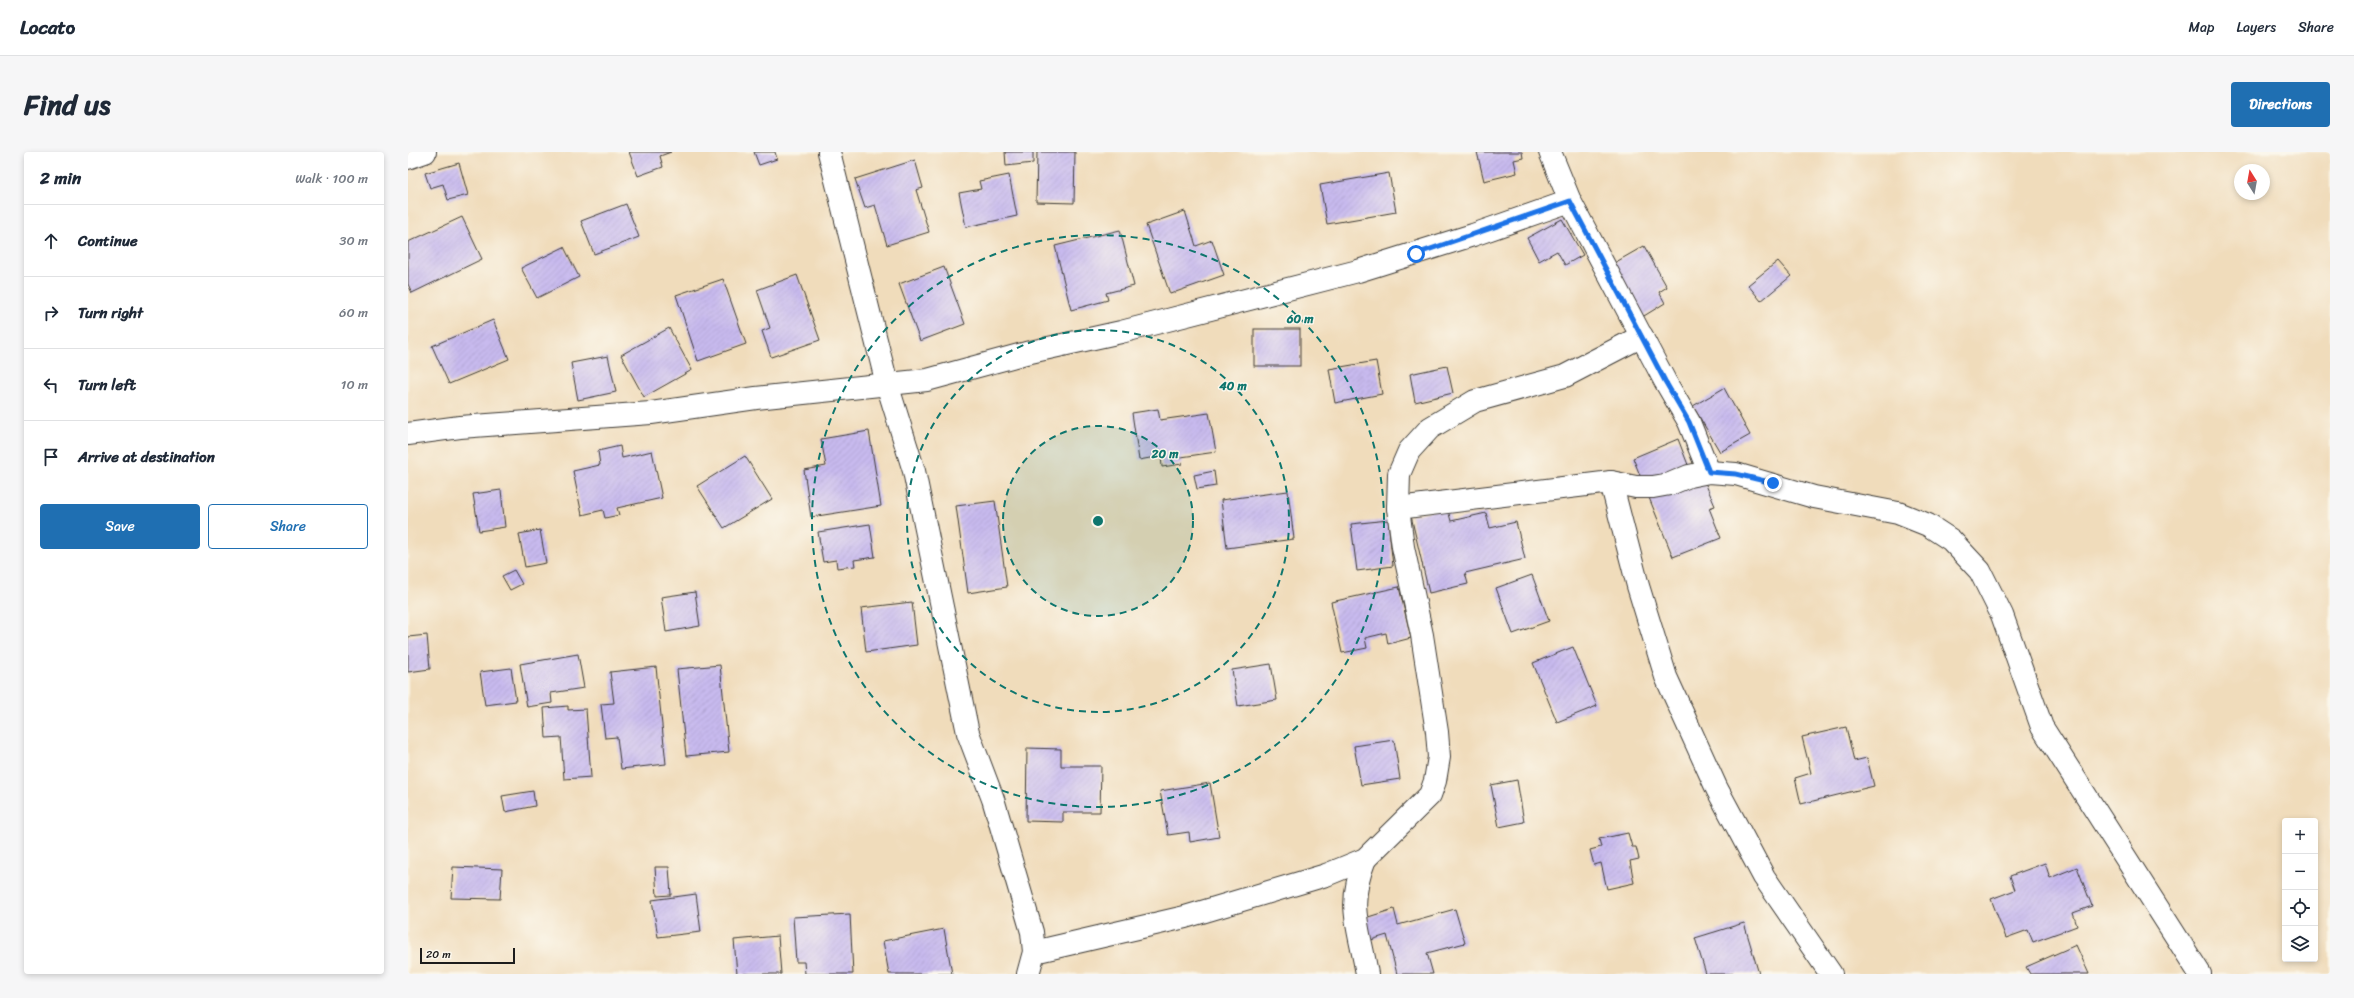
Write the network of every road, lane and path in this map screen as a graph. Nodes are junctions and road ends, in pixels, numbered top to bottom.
1 (425, 152) edge
2 (829, 152) edge
3 (1550, 152) edge
4 (408, 158) edge
5 (1570, 201) junction
6 (1642, 336) junction
7 (887, 384) junction
8 (408, 434) edge
9 (1709, 472) junction
10 (1611, 482) junction
11 (1398, 508) junction
12 (1365, 859) junction
13 (1034, 952) junction
14 (1028, 974) edge
15 (1367, 974) edge
16 (1831, 974) edge
17 (2200, 974) edge

1 - 4 street
2 - 7 street
3 - 5 street
5 - 6 street
5 - 7 street
6 - 9 street
6 - 11 street
7 - 8 street
7 - 13 street
9 - 10 street
9 - 17 street
10 - 11 street
10 - 16 street
11 - 12 street
12 - 13 street
12 - 15 street
13 - 14 street

